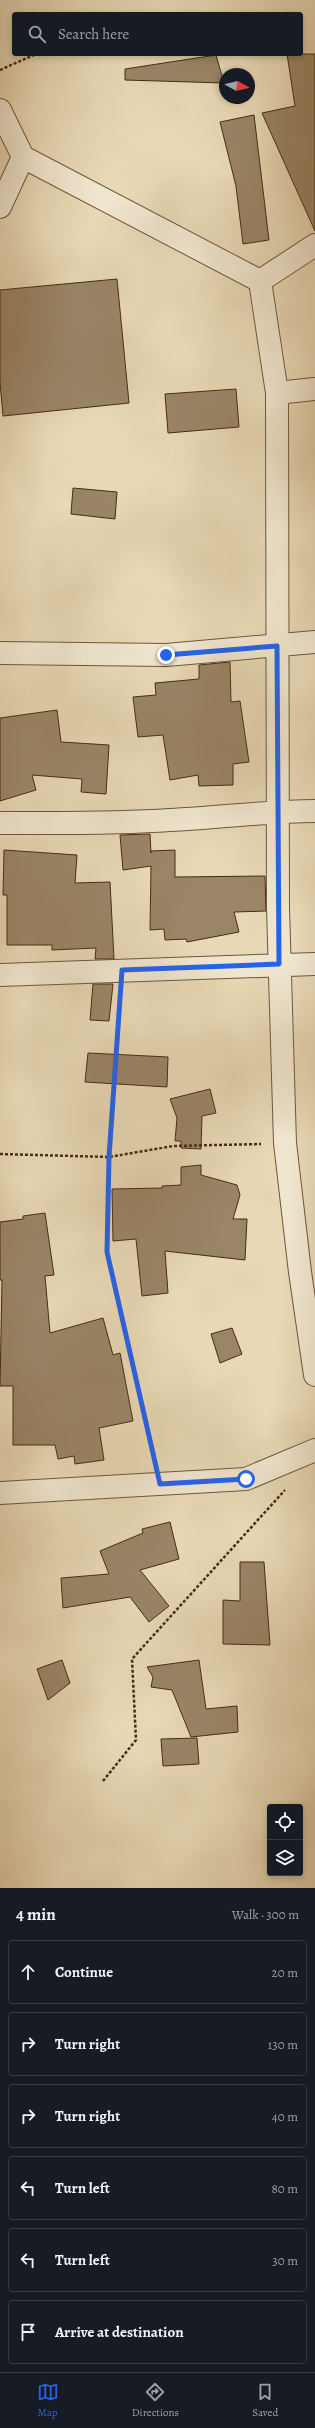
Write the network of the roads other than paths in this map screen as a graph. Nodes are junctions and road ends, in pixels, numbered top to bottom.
1 (0, 110) edge
2 (23, 157) junction
3 (0, 207) edge
4 (315, 245) edge
5 (260, 281) junction
6 (315, 390) edge
7 (277, 393) junction
8 (315, 642) edge
9 (277, 646) junction
10 (0, 653) edge
11 (278, 811) junction
12 (315, 811) edge
13 (0, 823) edge
14 (279, 964) junction
15 (315, 964) edge
16 (0, 975) edge
17 (315, 1375) edge
18 (315, 1450) edge
19 (0, 1493) edge

1 - 2 street
2 - 3 street
2 - 5 street
4 - 5 street
5 - 7 street
6 - 7 street
7 - 9 street
8 - 9 street
9 - 10 street
9 - 11 street
11 - 12 street
11 - 13 street
11 - 14 street
14 - 15 street
14 - 16 street
14 - 17 street
18 - 19 street

